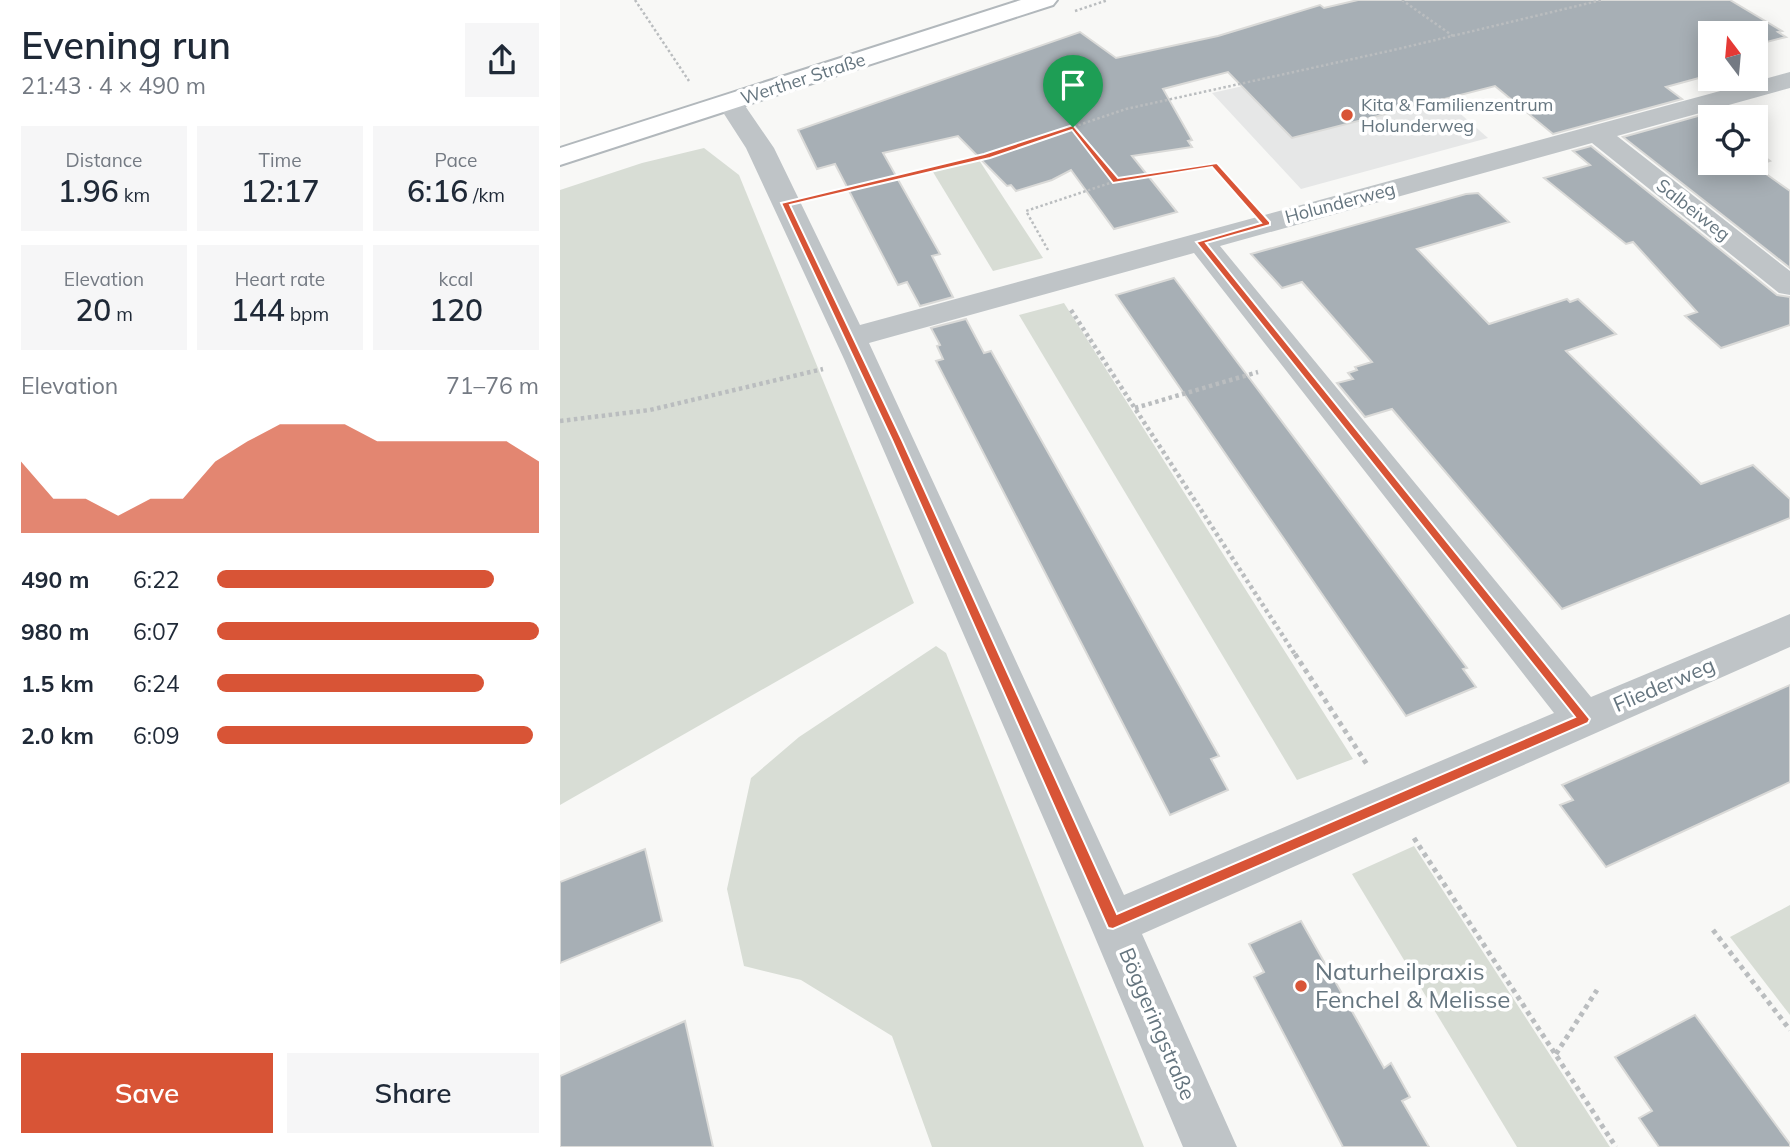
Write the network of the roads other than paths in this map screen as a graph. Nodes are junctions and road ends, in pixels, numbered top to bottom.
1 (1045, 0) edge
2 (1790, 80) edge
3 (730, 103) junction
4 (1597, 133) junction
5 (560, 157) edge
6 (1200, 242) junction
7 (1790, 286) edge
8 (855, 348) junction
9 (1790, 630) edge
10 (1583, 719) junction
11 (1113, 923) junction
12 (1210, 1147) edge

1 - 3 main road, Werther Straße
2 - 4 street, Holunderweg
3 - 5 main road, Werther Straße
3 - 8 street, Böggeringstraße
4 - 6 street, Holunderweg
4 - 7 street, Salbeiweg
6 - 8 street, Holunderweg
6 - 10 street
8 - 11 street, Böggeringstraße
9 - 10 street, Fliederweg
10 - 11 street, Fliederweg
11 - 12 street, Böggeringstraße

